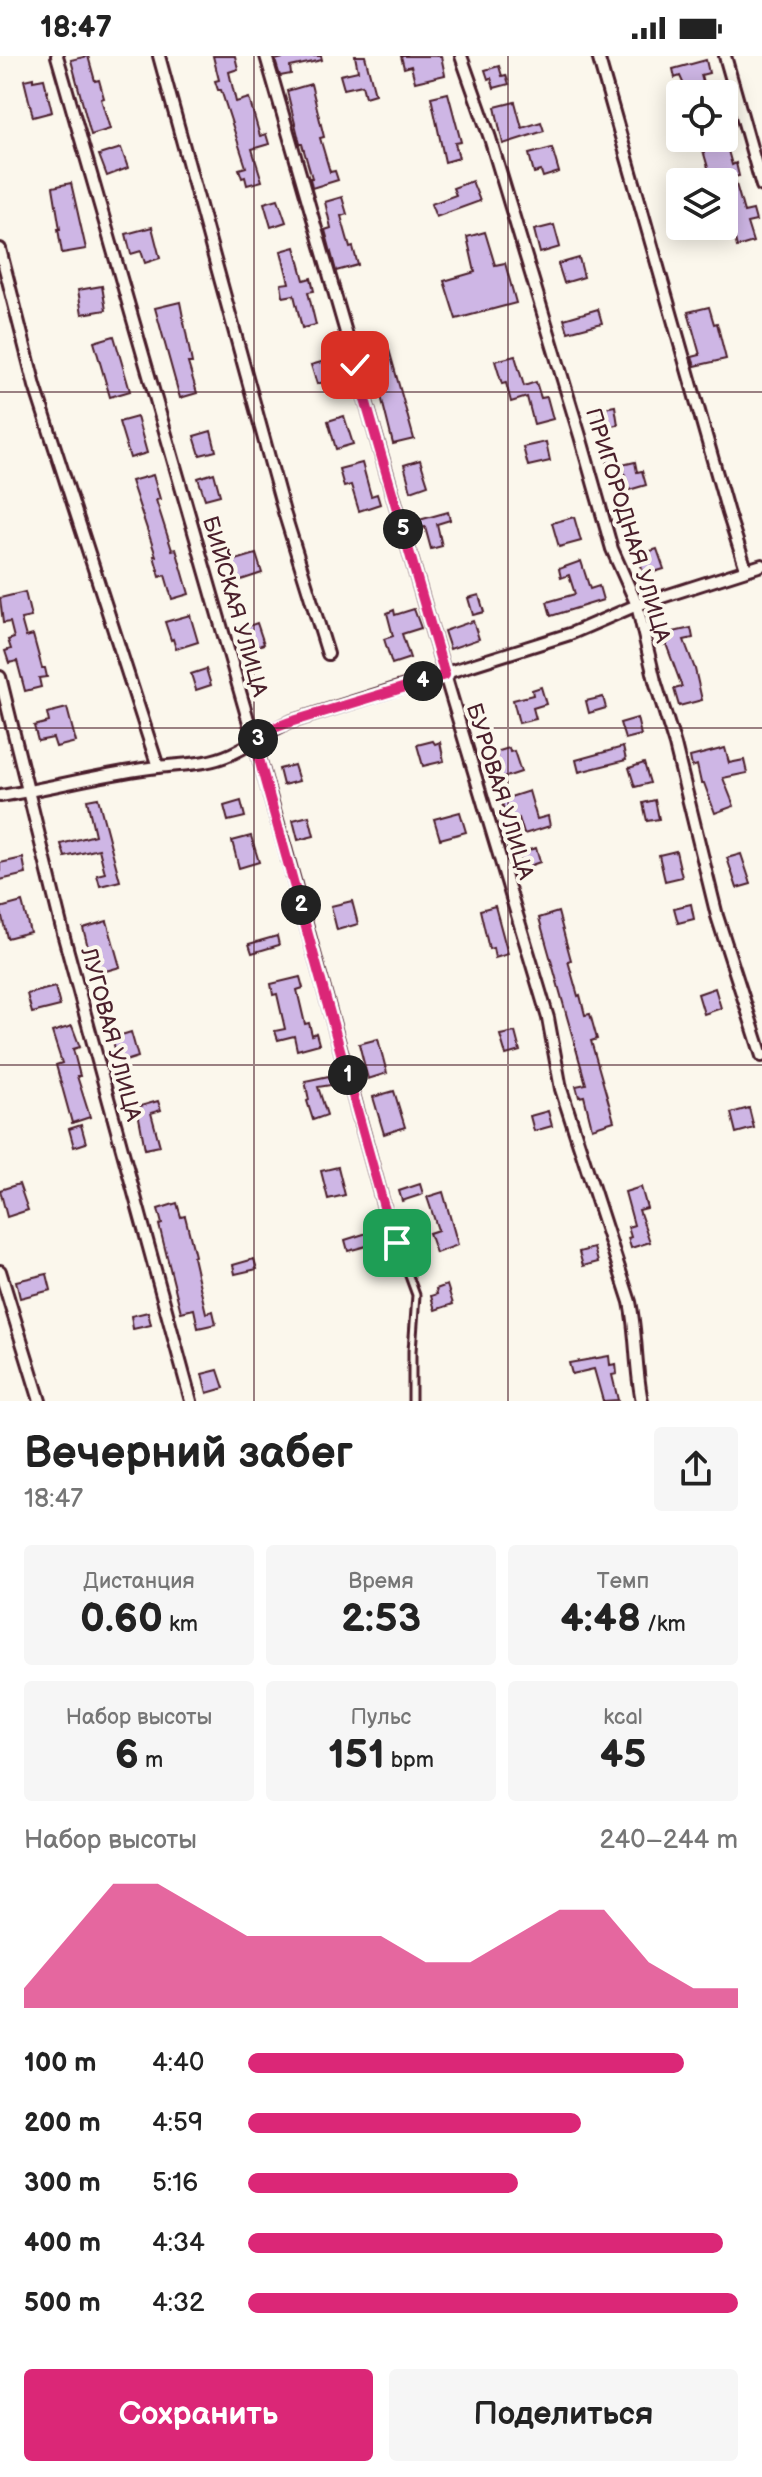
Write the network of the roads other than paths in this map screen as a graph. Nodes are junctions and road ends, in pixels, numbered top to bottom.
1 (57, 56) edge
2 (159, 56) edge
3 (266, 56) edge
4 (461, 56) edge
5 (598, 56) edge
6 (725, 56) edge
7 (762, 186) edge
8 (0, 249) edge
9 (762, 565) edge
10 (746, 569) junction
11 (637, 605) junction
12 (328, 654) dead end
13 (445, 675) junction
14 (0, 677) edge
15 (254, 741) junction
16 (158, 767) junction
17 (30, 791) junction
18 (0, 796) edge
19 (762, 1056) edge
20 (384, 1207) joint
21 (0, 1271) edge
22 (40, 1401) edge
23 (191, 1401) edge
24 (412, 1401) edge
25 (642, 1401) edge

1 - 15 street, БИЙСКАЯ УЛИЦА
2 - 12 street
3 - 13 street, БУРОВАЯ УЛИЦА
4 - 11 street, ПРИГОРОДНАЯ УЛИЦА
5 - 10 street
6 - 7 street
8 - 16 street
9 - 10 street
10 - 11 street
11 - 13 street
11 - 19 street, ПРИГОРОДНАЯ УЛИЦА
13 - 15 street
13 - 25 street, БУРОВАЯ УЛИЦА
14 - 17 street, ЛУГОВАЯ УЛИЦА
15 - 16 street
15 - 20 street, БИЙСКАЯ УЛИЦА
16 - 17 street
17 - 18 street
17 - 23 street, ЛУГОВАЯ УЛИЦА
20 - 24 lane, БИЙСКАЯ УЛИЦА
21 - 22 street

